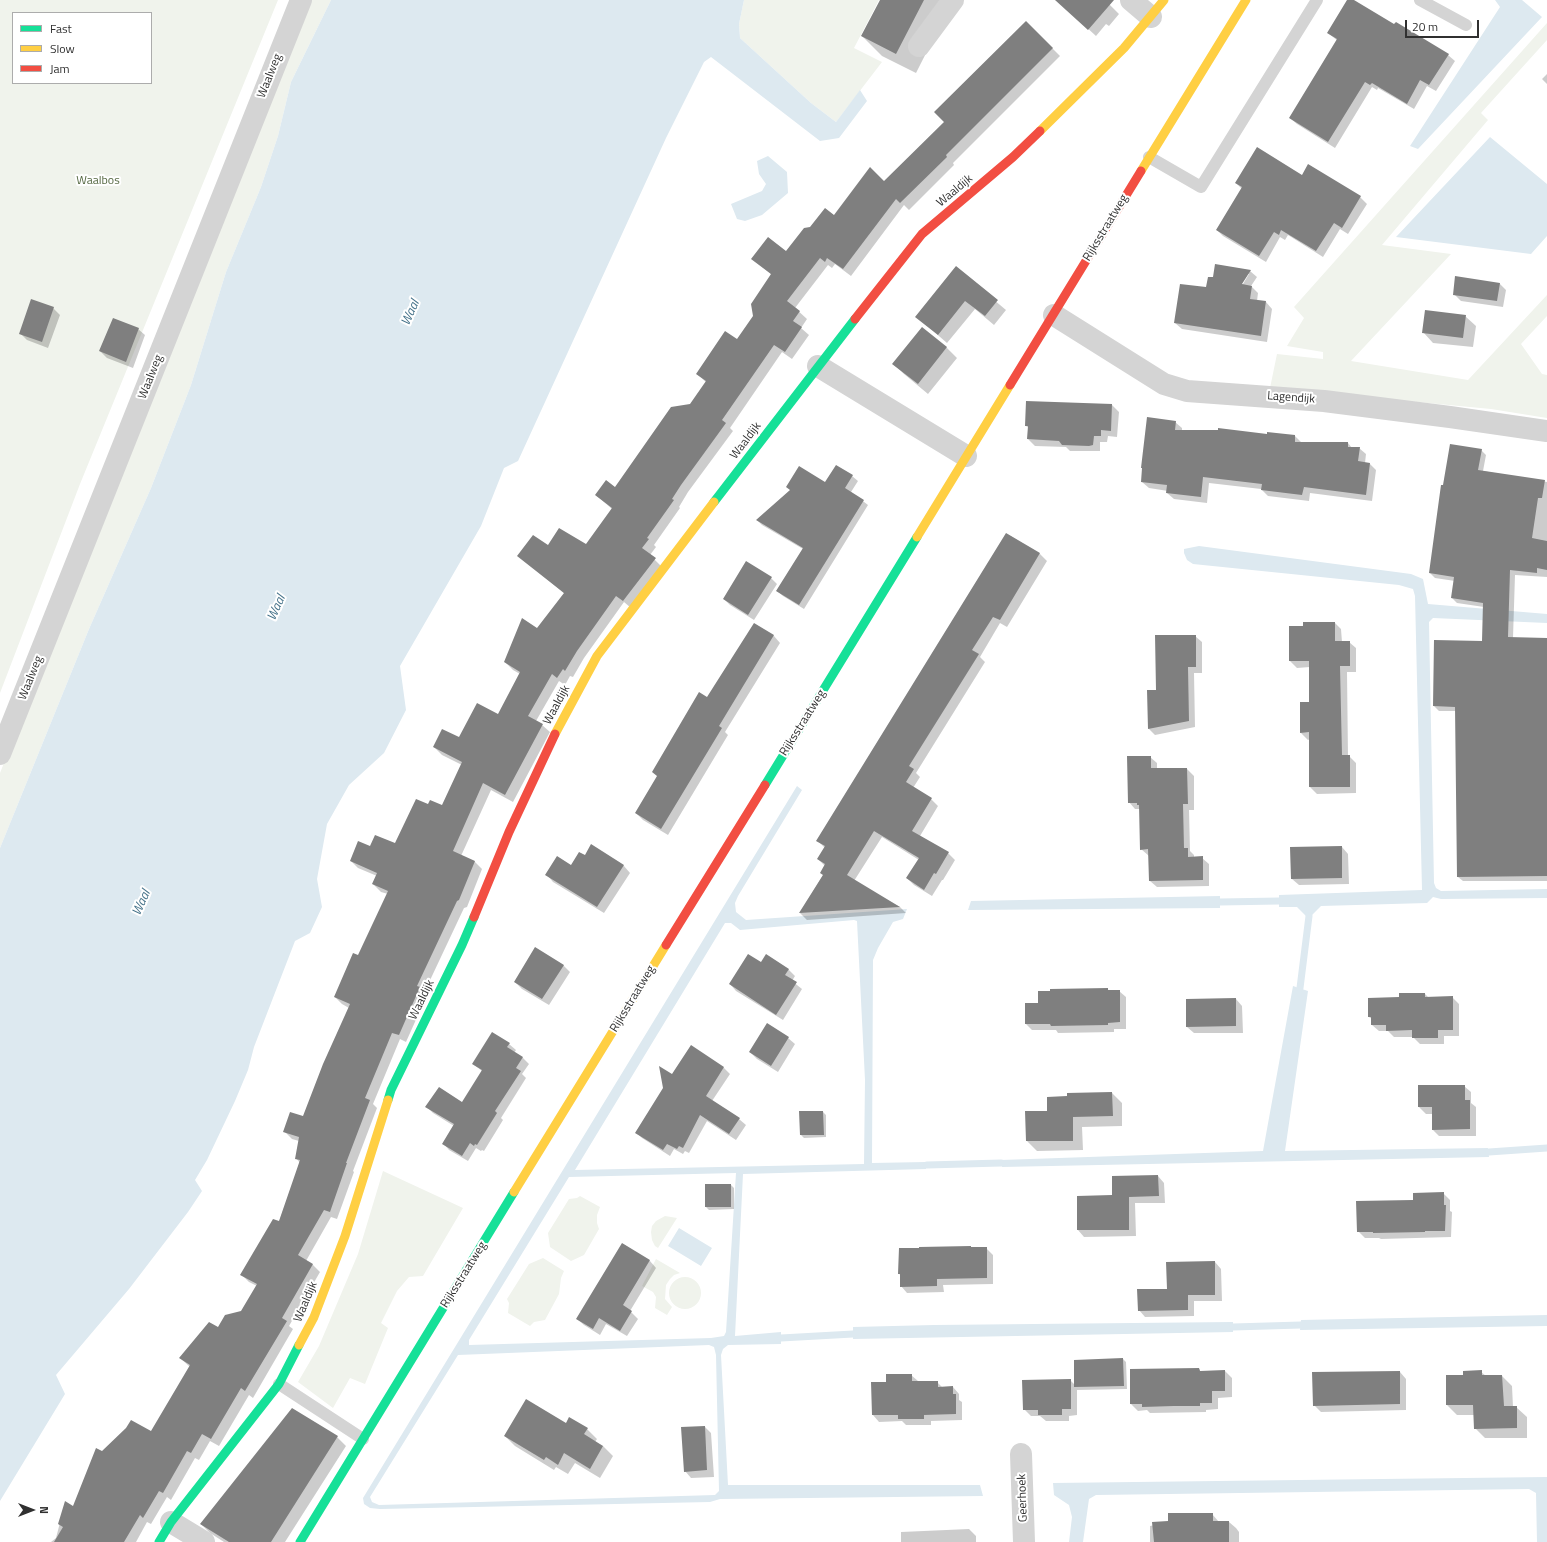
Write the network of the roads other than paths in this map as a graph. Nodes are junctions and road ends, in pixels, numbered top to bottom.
1 (301, 0) edge
2 (953, 0) edge
3 (1131, 0) edge
4 (1246, 0) edge
5 (1317, 0) edge
6 (1420, 0) edge
7 (1157, 8) edge
8 (1466, 25) dead end
9 (919, 46) dead end
10 (1150, 157) junction
11 (1054, 315) junction
12 (818, 366) junction
13 (1547, 431) edge
14 (966, 456) junction
15 (0, 754) edge
16 (279, 1384) junction
17 (363, 1439) junction
18 (1021, 1454) dead end
19 (172, 1522) junction
20 (159, 1542) edge
21 (204, 1542) edge
22 (300, 1542) edge
23 (1024, 1542) edge

1 - 15 street, Waalweg
2 - 9 street
3 - 7 street
4 - 10 street, Rijksstraatweg
5 - 10 lane
6 - 8 lane
7 - 12 street, Waaldijk
10 - 11 street, Rijksstraatweg
11 - 13 street, Lagendijk
11 - 14 street, Rijksstraatweg
12 - 14 street
12 - 16 street, Waaldijk
14 - 17 street, Rijksstraatweg
16 - 17 lane
16 - 19 street, Waaldijk
17 - 22 street, Rijksstraatweg
18 - 23 street, Geerhoek
19 - 20 street, Waaldijk
19 - 21 street

